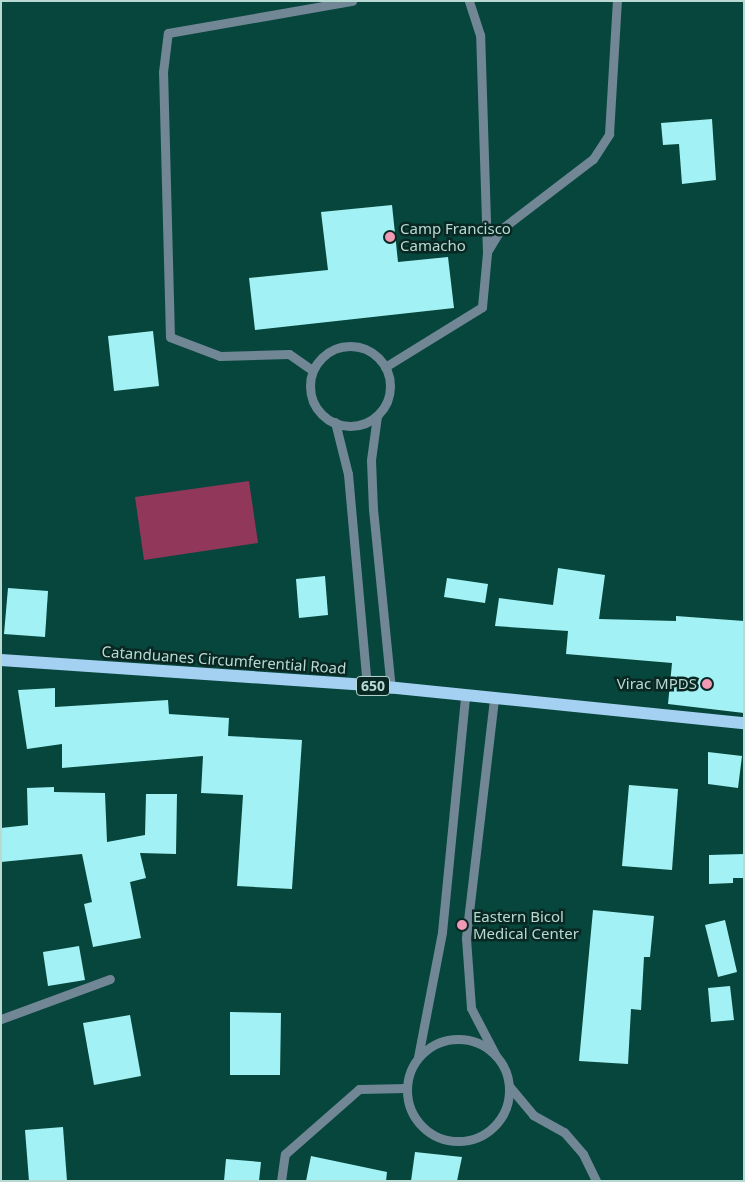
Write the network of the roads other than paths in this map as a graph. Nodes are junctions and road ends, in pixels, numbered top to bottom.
1 (352, 1) edge
2 (469, 1) edge
3 (617, 1) edge
4 (486, 253) junction
5 (385, 367) junction
6 (312, 370) junction
7 (376, 416) junction
8 (334, 422) junction
9 (1, 660) edge
10 (366, 685) junction
11 (391, 689) junction
12 (465, 698) junction
13 (494, 699) junction
14 (744, 723) edge
15 (110, 980) dead end
16 (1, 1018) edge
17 (496, 1056) junction
18 (418, 1057) junction
19 (509, 1086) junction
20 (406, 1088) junction
21 (282, 1181) edge
22 (596, 1181) edge

1 - 6 street
2 - 4 street
3 - 4 street
4 - 5 street
5 - 6 street
5 - 7 street
6 - 8 street
7 - 8 street
7 - 11 street
8 - 10 street
9 - 10 main road, Catanduanes Circumferential Road / 650
10 - 11 main road, Catanduanes Circumferential Road / 650
11 - 12 main road, Catanduanes Circumferential Road / 650
12 - 13 main road, Catanduanes Circumferential Road / 650
12 - 18 street
13 - 14 main road, Catanduanes Circumferential Road / 650
13 - 17 street
15 - 16 street
17 - 18 street
17 - 19 street
18 - 20 street
19 - 20 street
19 - 22 street
20 - 21 street

